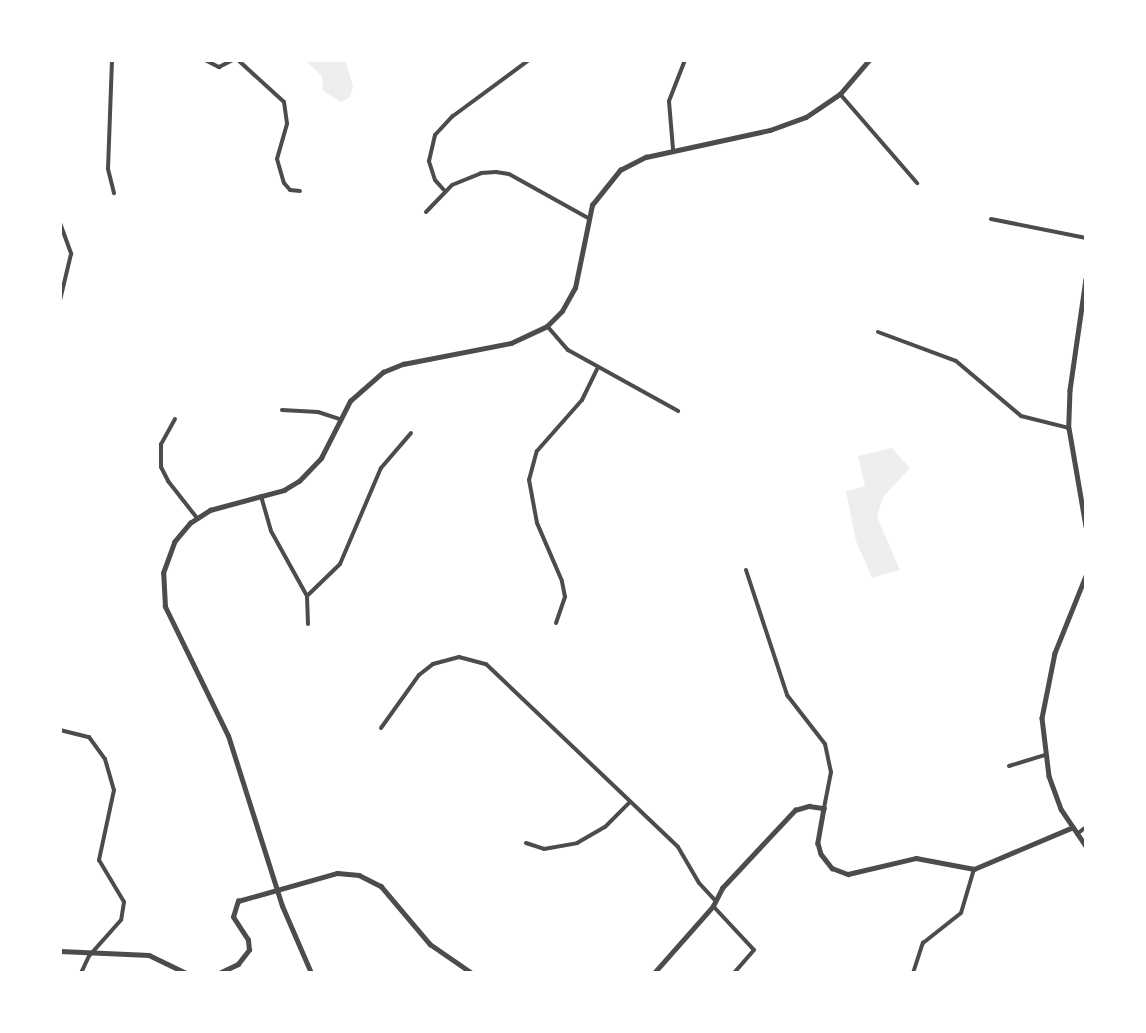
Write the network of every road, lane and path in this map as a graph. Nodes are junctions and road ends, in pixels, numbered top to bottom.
1 (112, 60) edge
2 (205, 60) edge
3 (233, 60) edge
4 (238, 60) edge
5 (529, 60) edge
6 (686, 60) edge
7 (870, 60) edge
8 (840, 94) junction
9 (673, 149) junction
10 (917, 183) dead end
11 (444, 190) junction
12 (300, 191) dead end
13 (114, 193) dead end
14 (426, 212) dead end
15 (588, 218) junction
16 (991, 219) dead end
17 (60, 223) edge
18 (1086, 238) edge
19 (1086, 282) edge
20 (60, 300) edge
21 (547, 326) junction
22 (878, 332) dead end
23 (597, 369) junction
24 (282, 410) dead end
25 (678, 411) dead end
26 (175, 419) dead end
27 (340, 419) junction
28 (1069, 428) junction
29 (411, 433) dead end
30 (261, 496) junction
31 (197, 518) junction
32 (1086, 526) edge
33 (746, 570) dead end
34 (1086, 576) edge
35 (307, 596) junction
36 (556, 623) dead end
37 (308, 624) dead end
38 (381, 728) dead end
39 (60, 730) edge
40 (1045, 755) junction
41 (1009, 766) dead end
42 (629, 802) junction
43 (824, 808) junction
44 (1086, 827) edge
45 (1071, 828) junction
46 (1076, 834) junction
47 (526, 843) dead end
48 (1086, 846) edge
49 (974, 869) junction
50 (277, 887) junction
51 (716, 900) junction
52 (713, 906) junction
53 (60, 951) edge
54 (90, 956) junction
55 (81, 973) edge
56 (186, 973) edge
57 (219, 973) edge
58 (311, 973) edge
59 (472, 973) edge
60 (654, 973) edge
61 (734, 973) edge
62 (913, 973) edge

1 - 13 street
2 - 3 street
4 - 12 street
5 - 11 street
6 - 9 street
7 - 8 street
8 - 9 street
8 - 10 street
9 - 15 street
11 - 14 street
11 - 15 street
15 - 21 street
16 - 18 street
17 - 20 street
19 - 28 street
21 - 23 street
21 - 27 street
22 - 28 street
23 - 25 street
23 - 36 street
24 - 27 street
26 - 31 street
27 - 30 street
28 - 32 street
29 - 35 street
30 - 31 street
30 - 35 street
31 - 50 street
33 - 43 street
34 - 40 street
35 - 37 street
38 - 42 street
39 - 54 street
40 - 41 street
40 - 45 street
42 - 47 street
42 - 51 street
43 - 49 street
43 - 51 street
44 - 46 street
45 - 46 street
45 - 49 street
46 - 48 street
49 - 62 street
50 - 57 street
50 - 58 street
50 - 59 street
51 - 52 street
52 - 60 street
52 - 61 street
53 - 54 street
54 - 55 street
54 - 56 street

